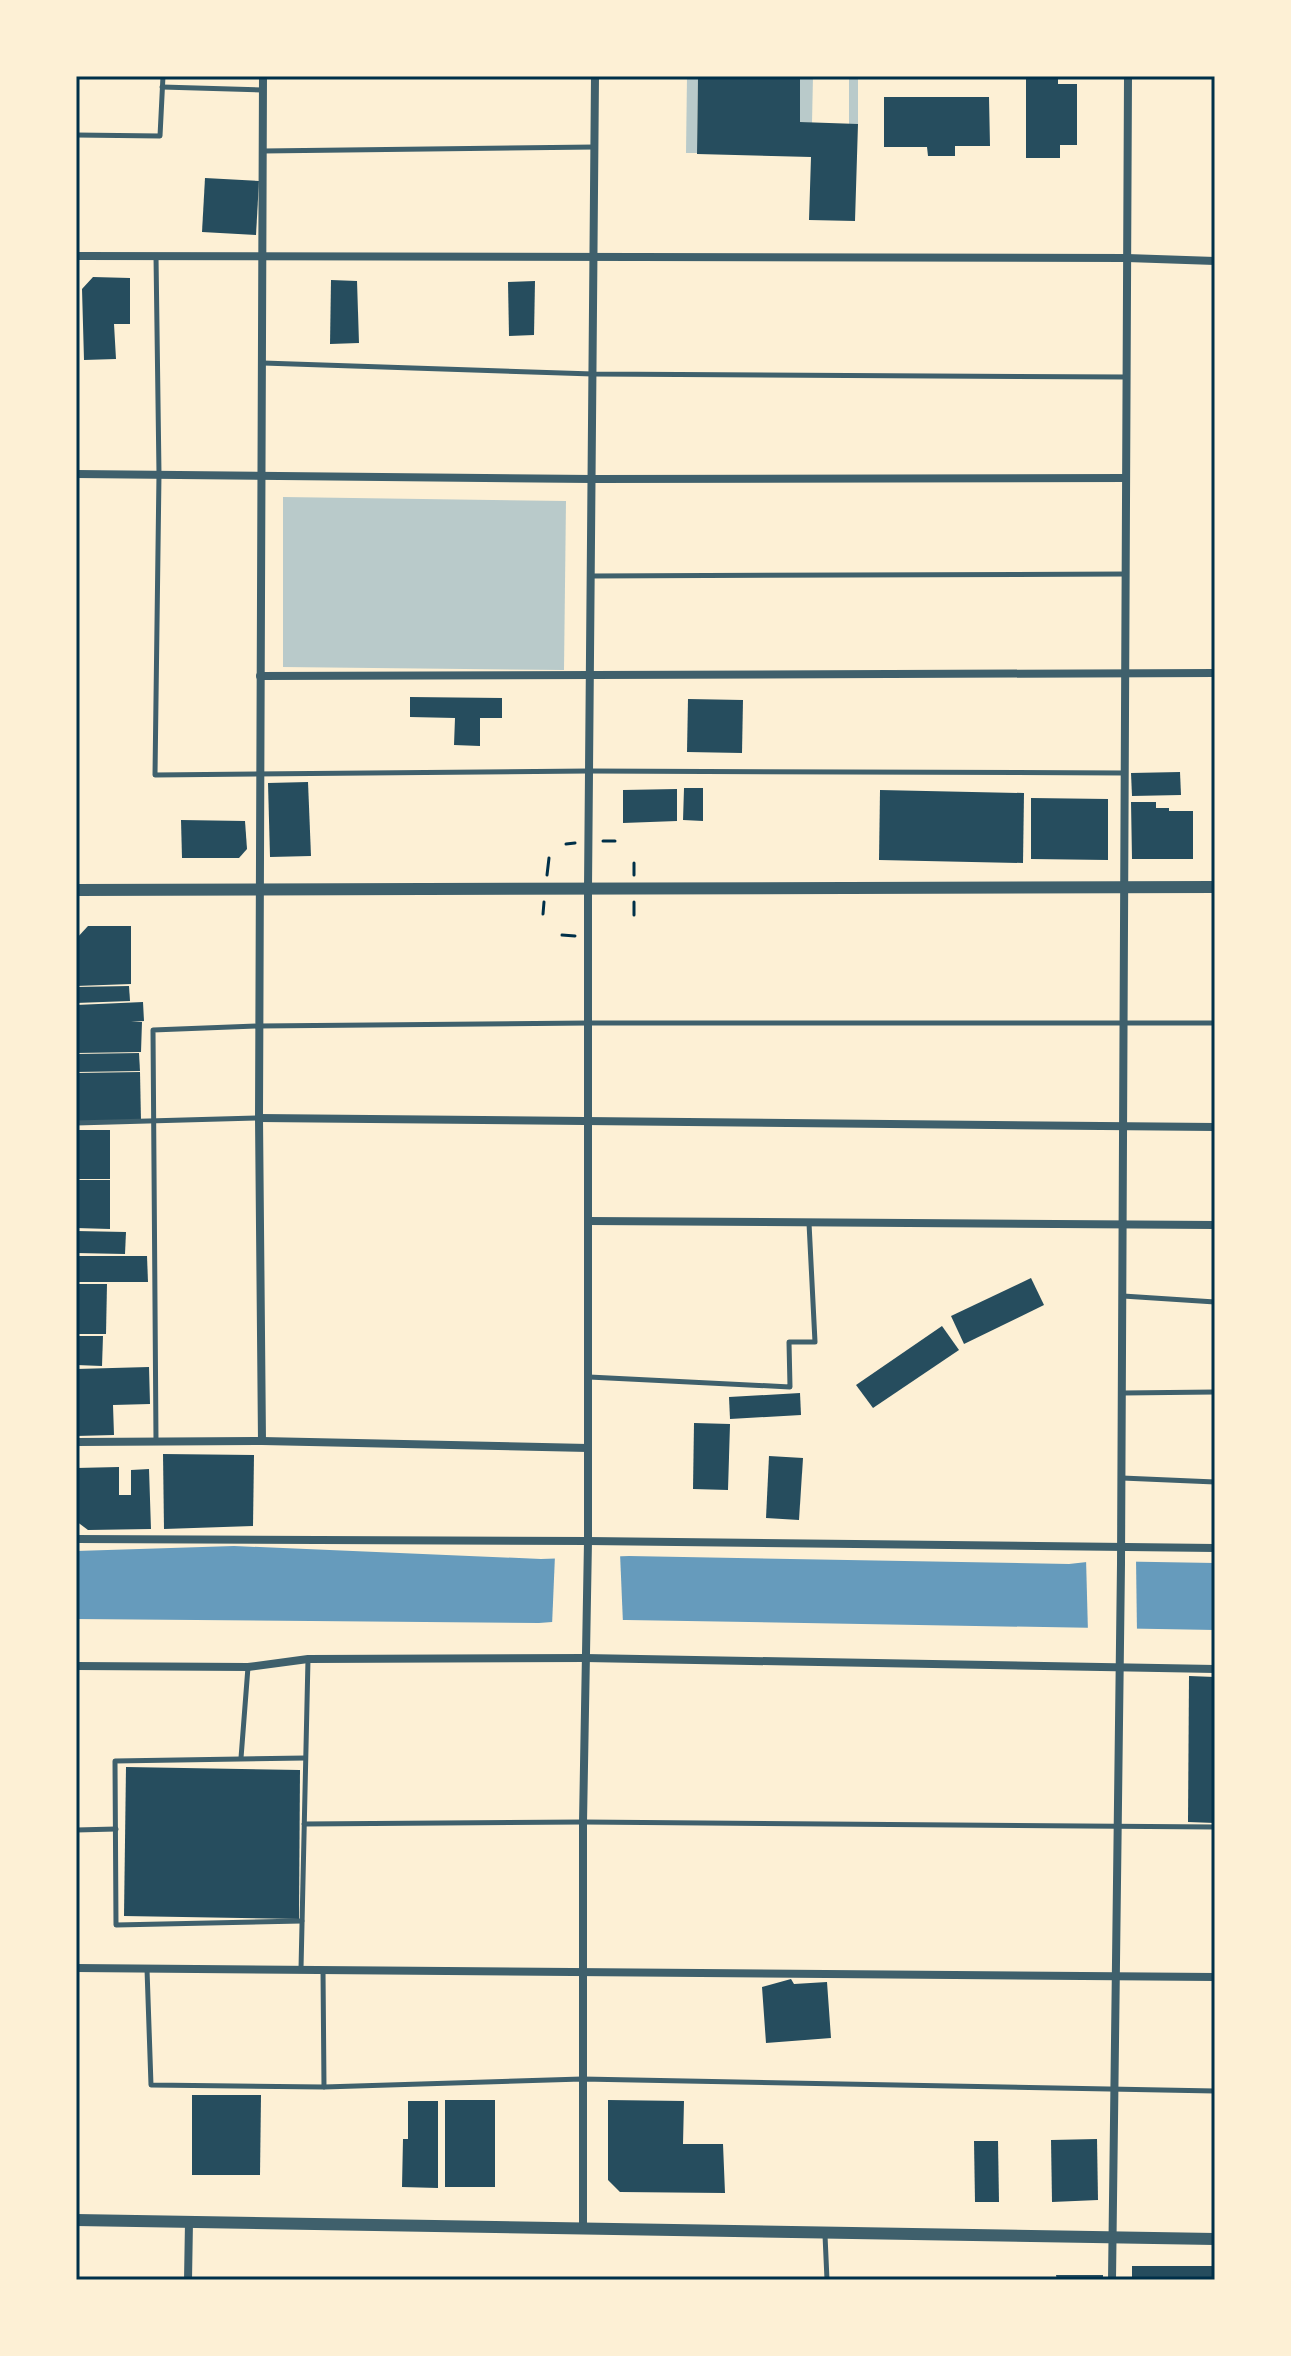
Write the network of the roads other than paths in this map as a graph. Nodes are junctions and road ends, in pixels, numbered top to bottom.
1 (163, 76) edge
2 (263, 76) edge
3 (595, 76) edge
4 (1128, 76) edge
5 (162, 87) junction
6 (262, 90) junction
7 (76, 135) edge
8 (595, 147) junction
9 (262, 151) junction
10 (76, 256) edge
11 (156, 256) junction
12 (262, 257) junction
13 (594, 257) junction
14 (1127, 258) junction
15 (1215, 261) edge
16 (262, 363) junction
17 (593, 374) junction
18 (1127, 377) junction
19 (76, 474) edge
20 (159, 474) junction
21 (261, 475) junction
22 (1126, 478) junction
23 (592, 479) junction
24 (1126, 574) junction
25 (591, 576) junction
26 (1215, 673) edge
27 (1125, 674) junction
28 (590, 675) junction
29 (260, 676) junction
30 (589, 771) junction
31 (1125, 773) junction
32 (260, 776) junction
33 (1124, 886) junction
34 (1215, 887) edge
35 (259, 888) junction
36 (588, 888) junction
37 (76, 890) edge
38 (1123, 1022) junction
39 (588, 1023) junction
40 (1215, 1023) edge
41 (259, 1026) junction
42 (259, 1118) junction
43 (152, 1121) junction
44 (588, 1121) junction
45 (76, 1123) edge
46 (1123, 1126) junction
47 (1215, 1127) edge
48 (588, 1221) junction
49 (809, 1223) junction
50 (1122, 1225) junction
51 (1215, 1225) edge
52 (1122, 1296) junction
53 (1215, 1302) edge
54 (588, 1377) junction
55 (1215, 1392) edge
56 (1122, 1393) junction
57 (156, 1440) junction
58 (262, 1441) junction
59 (76, 1442) edge
60 (588, 1448) junction
61 (1121, 1478) junction
62 (1215, 1482) edge
63 (76, 1539) edge
64 (588, 1541) junction
65 (1215, 1548) edge
66 (1121, 1549) junction
67 (585, 1658) junction
68 (308, 1659) junction
69 (76, 1666) edge
70 (248, 1667) junction
71 (1118, 1668) junction
72 (1215, 1669) edge
73 (241, 1758) junction
74 (305, 1758) junction
75 (583, 1822) junction
76 (304, 1824) junction
77 (1116, 1824) junction
78 (1215, 1827) edge
79 (116, 1829) junction
80 (76, 1830) edge
81 (302, 1921) junction
82 (76, 1968) edge
83 (147, 1969) junction
84 (301, 1970) junction
85 (323, 1970) junction
86 (583, 1972) junction
87 (1115, 1977) junction
88 (1215, 1977) edge
89 (582, 2079) junction
90 (324, 2087) junction
91 (1114, 2090) junction
92 (1215, 2091) edge
93 (76, 2220) edge
94 (189, 2222) junction
95 (583, 2229) junction
96 (825, 2234) junction
97 (1112, 2238) junction
98 (1215, 2239) edge
99 (188, 2280) edge
100 (827, 2280) edge
101 (1112, 2280) edge

1 - 5 lane
2 - 6 street
3 - 8 street
4 - 14 street
5 - 6 lane
5 - 7 lane
6 - 9 street
8 - 9 lane
8 - 13 street
9 - 12 street
10 - 11 street
11 - 12 street
11 - 20 lane
12 - 13 street
12 - 16 street
13 - 14 street
13 - 17 street
14 - 15 street
14 - 18 street
16 - 17 lane
16 - 21 street
17 - 18 lane
17 - 23 street
18 - 22 street
19 - 20 street
20 - 21 street
20 - 32 lane
21 - 23 street
21 - 29 street
22 - 23 street
22 - 24 street
23 - 25 street
24 - 25 lane
24 - 27 street
25 - 28 street
26 - 27 street
27 - 28 street
27 - 31 street
28 - 29 street
28 - 30 street
29 - 32 street
30 - 31 lane
30 - 32 lane
30 - 36 street
31 - 33 street
32 - 35 street
33 - 34 street
33 - 36 street
33 - 38 street
35 - 36 street
35 - 37 street
35 - 41 street
36 - 39 street
38 - 39 lane
38 - 40 lane
38 - 46 street
39 - 41 lane
39 - 44 street
41 - 42 street
41 - 43 lane
42 - 43 lane
42 - 44 street
42 - 58 street
43 - 45 lane
43 - 57 lane
44 - 46 street
44 - 48 street
46 - 47 street
46 - 50 street
48 - 49 street
48 - 54 street
49 - 50 street
49 - 54 lane
50 - 51 street
50 - 52 street
52 - 53 lane
52 - 56 street
54 - 60 street
55 - 56 lane
56 - 61 street
57 - 58 street
57 - 59 street
58 - 60 street
60 - 64 street
61 - 62 lane
61 - 66 street
63 - 64 street
64 - 66 street
64 - 67 street
65 - 66 street
66 - 71 street
67 - 68 street
67 - 71 street
67 - 75 street
68 - 70 street
68 - 74 lane
69 - 70 street
70 - 73 lane
71 - 72 street
71 - 77 street
73 - 74 lane
73 - 79 lane
74 - 76 lane
75 - 76 lane
75 - 77 lane
75 - 86 street
76 - 81 lane
77 - 78 lane
77 - 87 street
79 - 80 lane
79 - 81 lane
81 - 84 lane
82 - 83 street
83 - 84 street
83 - 90 lane
84 - 85 street
85 - 86 street
85 - 90 lane
86 - 87 street
86 - 89 street
87 - 88 street
87 - 91 street
89 - 90 lane
89 - 91 lane
89 - 95 street
91 - 92 lane
91 - 97 street
93 - 94 street
94 - 95 street
94 - 99 street
95 - 96 street
96 - 97 street
96 - 100 lane
97 - 98 street
97 - 101 street

